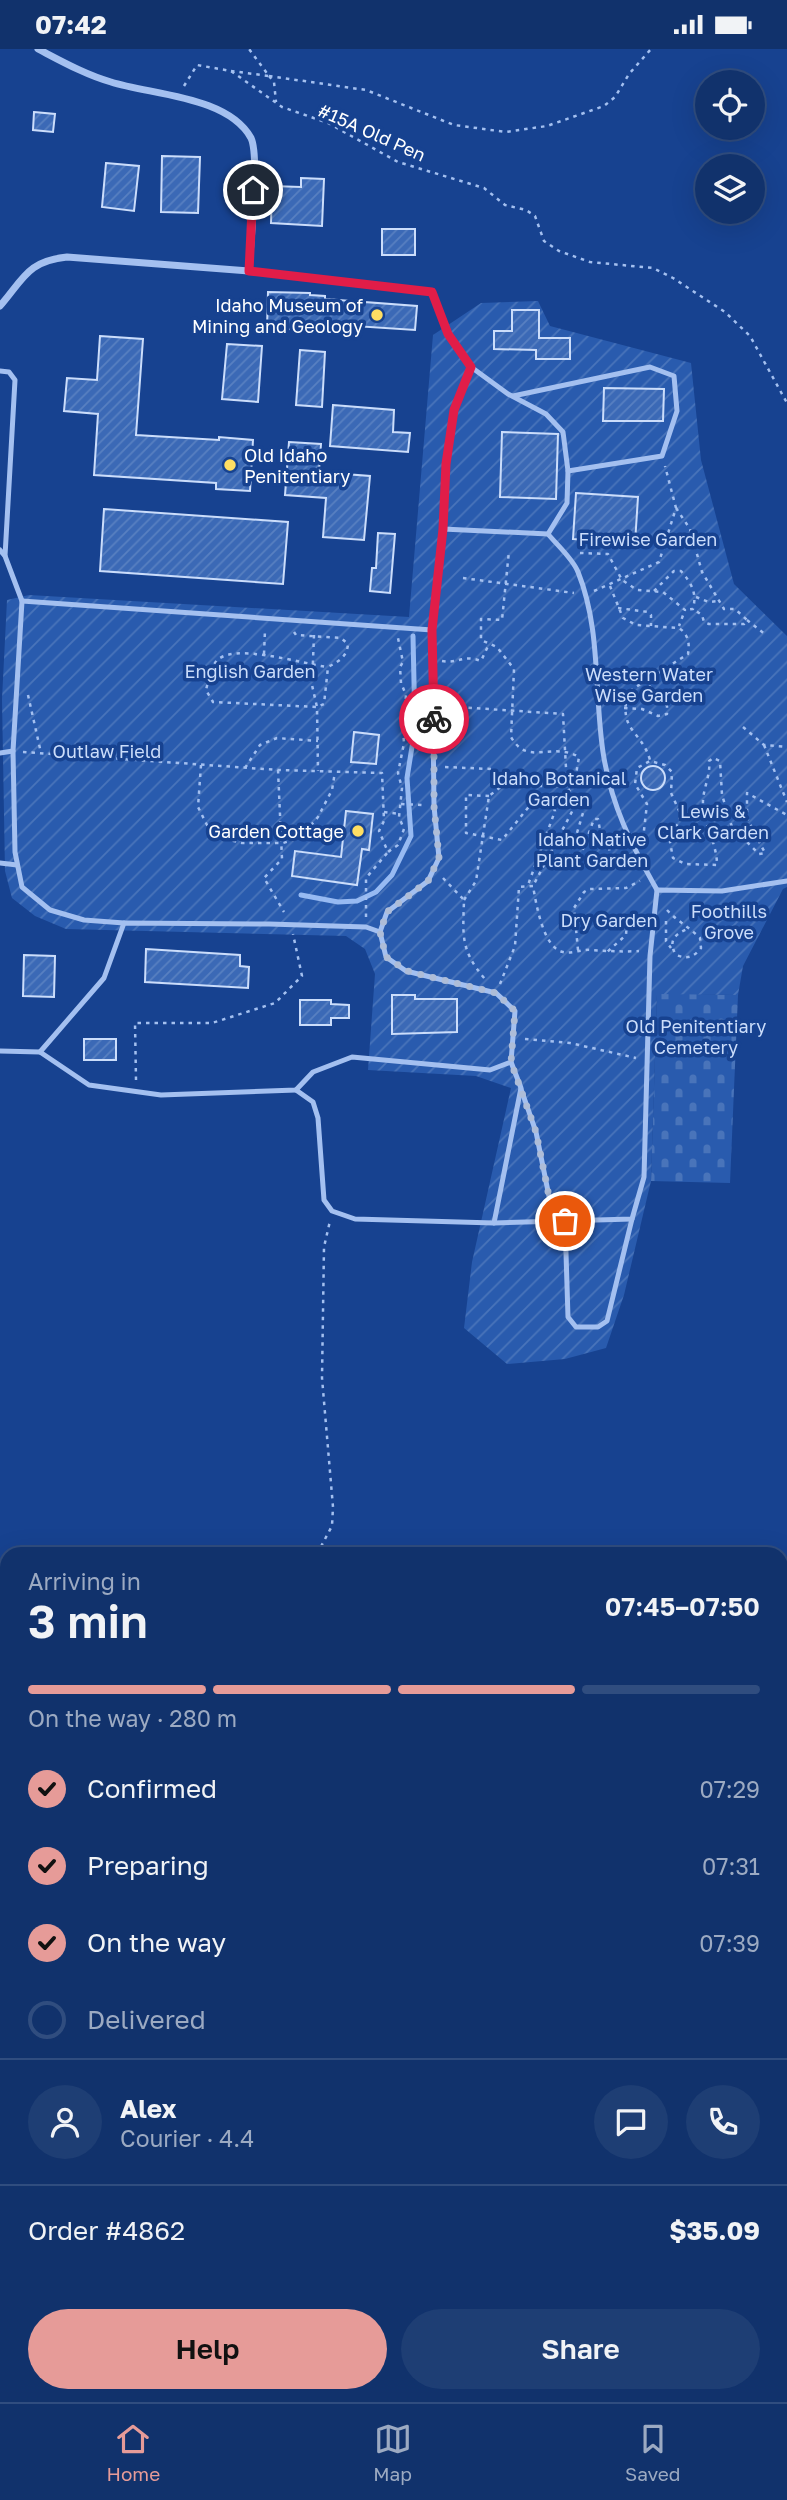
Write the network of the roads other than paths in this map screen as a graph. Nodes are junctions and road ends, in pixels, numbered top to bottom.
1 (38, 49) edge
2 (249, 271) junction
3 (0, 306) edge
4 (448, 334) joint
5 (471, 367) junction
6 (0, 371) edge
7 (511, 396) junction
8 (568, 471) junction
9 (443, 529) junction
10 (548, 534) junction
11 (0, 550) edge
12 (5, 556) junction
13 (22, 601) junction
14 (432, 630) junction
15 (13, 751) junction
16 (0, 753) edge
17 (0, 863) edge
18 (18, 865) junction
19 (787, 881) edge
20 (657, 890) junction
21 (124, 923) junction
22 (380, 932) junction
23 (0, 1051) edge
24 (40, 1052) junction
25 (511, 1062) junction
26 (520, 1088) junction
27 (296, 1090) junction
28 (632, 1219) junction
29 (554, 1221) junction
30 (565, 1221) junction
31 (494, 1223) junction

1 - 2 street
2 - 3 street
2 - 4 street
4 - 5 lane
5 - 7 lane
5 - 9 lane
6 - 12 lane
7 - 8 lane
7 - 8 lane
8 - 10 lane
9 - 10 lane
9 - 14 lane
10 - 20 lane
11 - 12 lane
12 - 13 lane
13 - 14 lane
13 - 15 lane
14 - 22 lane
15 - 16 lane
15 - 18 lane
17 - 18 lane
18 - 21 lane
19 - 20 lane
20 - 28 lane
21 - 22 lane
21 - 24 lane
22 - 25 lane
23 - 24 lane
24 - 27 lane
25 - 26 lane
25 - 27 lane
26 - 29 lane
26 - 31 lane
27 - 31 lane
28 - 30 lane
28 - 30 lane
29 - 30 lane
29 - 31 lane

